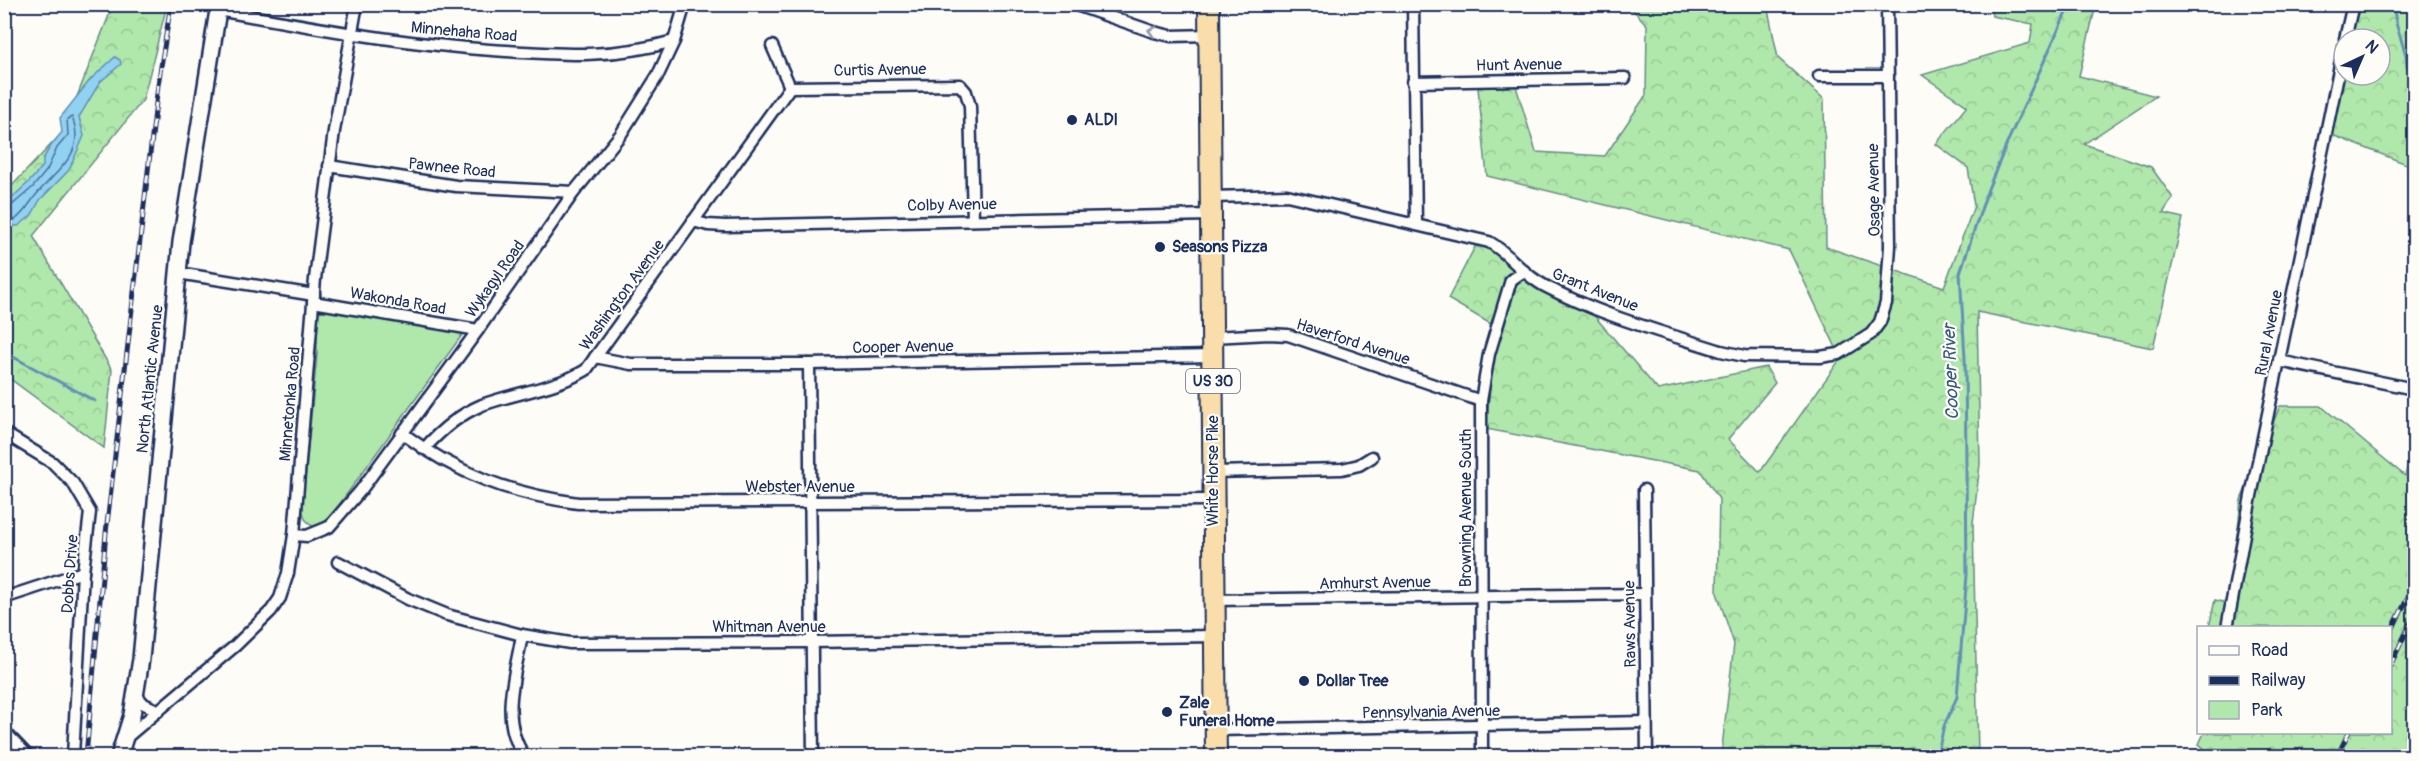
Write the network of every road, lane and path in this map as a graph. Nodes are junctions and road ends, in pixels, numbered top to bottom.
1 (357, 4) edge
2 (685, 4) edge
3 (1073, 4) edge
4 (1209, 4) edge
5 (1413, 4) edge
6 (1887, 4) edge
7 (2353, 4) edge
8 (218, 7) edge
9 (2348, 27) edge
10 (351, 35) junction
11 (1210, 35) junction
12 (674, 40) junction
13 (772, 46) dead end
14 (1819, 76) dead end
15 (1888, 76) junction
16 (1625, 78) dead end
17 (1413, 82) junction
18 (790, 87) junction
19 (2336, 87) edge
20 (329, 166) junction
21 (574, 192) junction
22 (1211, 206) junction
23 (973, 220) junction
24 (693, 221) junction
25 (1416, 224) junction
26 (1524, 271) junction
27 (178, 273) junction
28 (314, 299) junction
29 (478, 330) junction
30 (1212, 347) junction
31 (1839, 354) joint
32 (595, 357) junction
33 (2279, 361) junction
34 (809, 364) junction
35 (2415, 389) edge
36 (1481, 401) junction
37 (4, 433) edge
38 (402, 434) junction
39 (424, 449) junction
40 (1372, 457) dead end
41 (1213, 472) junction
42 (1644, 490) dead end
43 (1213, 500) junction
44 (812, 502) junction
45 (294, 535) junction
46 (338, 562) dead end
47 (83, 572) junction
48 (1644, 594) junction
49 (1481, 596) junction
50 (4, 598) edge
51 (1215, 600) junction
52 (2226, 626) edge
53 (522, 635) junction
54 (1216, 636) junction
55 (812, 642) junction
56 (136, 695) junction
57 (157, 710) junction
58 (1646, 722) junction
59 (1482, 727) junction
60 (1216, 730) junction
61 (4, 731) edge
62 (126, 738) junction
63 (28, 756) edge
64 (73, 756) edge
65 (119, 756) edge
66 (524, 756) edge
67 (813, 756) edge
68 (1216, 756) edge
69 (1482, 756) edge
70 (1647, 756) edge

1 - 10 street, Minnetonka Road
2 - 12 street, Wykagyl Road
11 -> 3 street
4 - 11 highway, White Horse Pike / US 30
5 - 17 street
6 - 15 street, Osage Avenue
7 - 9 street
8 - 10 street, Minnehaha Road
8 - 27 street, North Atlantic Avenue
10 - 12 street, Minnehaha Road
10 - 20 street, Minnetonka Road
11 - 22 highway, White Horse Pike / US 30
12 - 21 street, Wykagyl Road
13 - 18 street
14 - 15 street
15 - 31 street, Osage Avenue
16 - 17 street, Hunt Avenue
17 - 25 street
18 - 23 street, Curtis Avenue
18 - 24 street, Washington Avenue
19 - 33 street, Rural Avenue
20 - 21 street, Pawnee Road
20 - 28 street, Minnetonka Road
21 - 29 street, Wykagyl Road
22 - 23 street, Colby Avenue
22 - 25 street, Grant Avenue
22 - 30 highway, White Horse Pike / US 30
23 - 24 street, Colby Avenue
24 - 32 street, Washington Avenue
25 - 26 street, Grant Avenue
26 - 31 street, Grant Avenue
26 - 36 street, Browning Avenue South
27 - 28 street, Wakonda Road
27 - 56 street, North Atlantic Avenue
28 - 29 street, Wakonda Road
28 - 45 street, Minnetonka Road
29 - 38 street, Wykagyl Road
30 - 34 street, Cooper Avenue
30 - 36 street, Haverford Avenue
30 - 41 highway, White Horse Pike / US 30
32 - 34 street, Cooper Avenue
32 - 39 street, Washington Avenue
33 - 35 street
33 - 52 street, Rural Avenue
34 - 44 street
36 - 49 street, Browning Avenue South
37 - 47 street, Dobbs Drive
38 - 39 street, Webster Avenue
38 - 45 street, Wykagyl Road
39 - 44 street, Webster Avenue
40 - 41 street
41 - 43 highway, White Horse Pike / US 30
42 - 48 street, Raws Avenue
43 - 44 street, Webster Avenue
43 - 51 highway, White Horse Pike / US 30
44 - 55 street
45 - 57 street, Minnetonka Road
46 - 53 street, Whitman Avenue
47 - 50 street
47 - 64 street, Dobbs Drive
48 - 49 street, Amhurst Avenue
48 - 58 street, Raws Avenue
49 - 51 street, Amhurst Avenue
49 - 59 street, Browning Avenue South
51 - 54 highway, White Horse Pike / US 30
53 - 55 street, Whitman Avenue
53 - 66 street
54 - 55 street, Whitman Avenue
54 - 60 highway, White Horse Pike / US 30
55 - 67 street
56 - 57 street
56 - 62 street, North Atlantic Avenue
57 - 62 street, Minnetonka Road
58 - 59 street, Pennsylvania Avenue
58 - 70 street, Raws Avenue
59 - 60 street, Pennsylvania Avenue
59 - 69 street, Browning Avenue South
60 - 68 highway, White Horse Pike / US 30
61 - 63 street
62 - 65 street, North Atlantic Avenue

